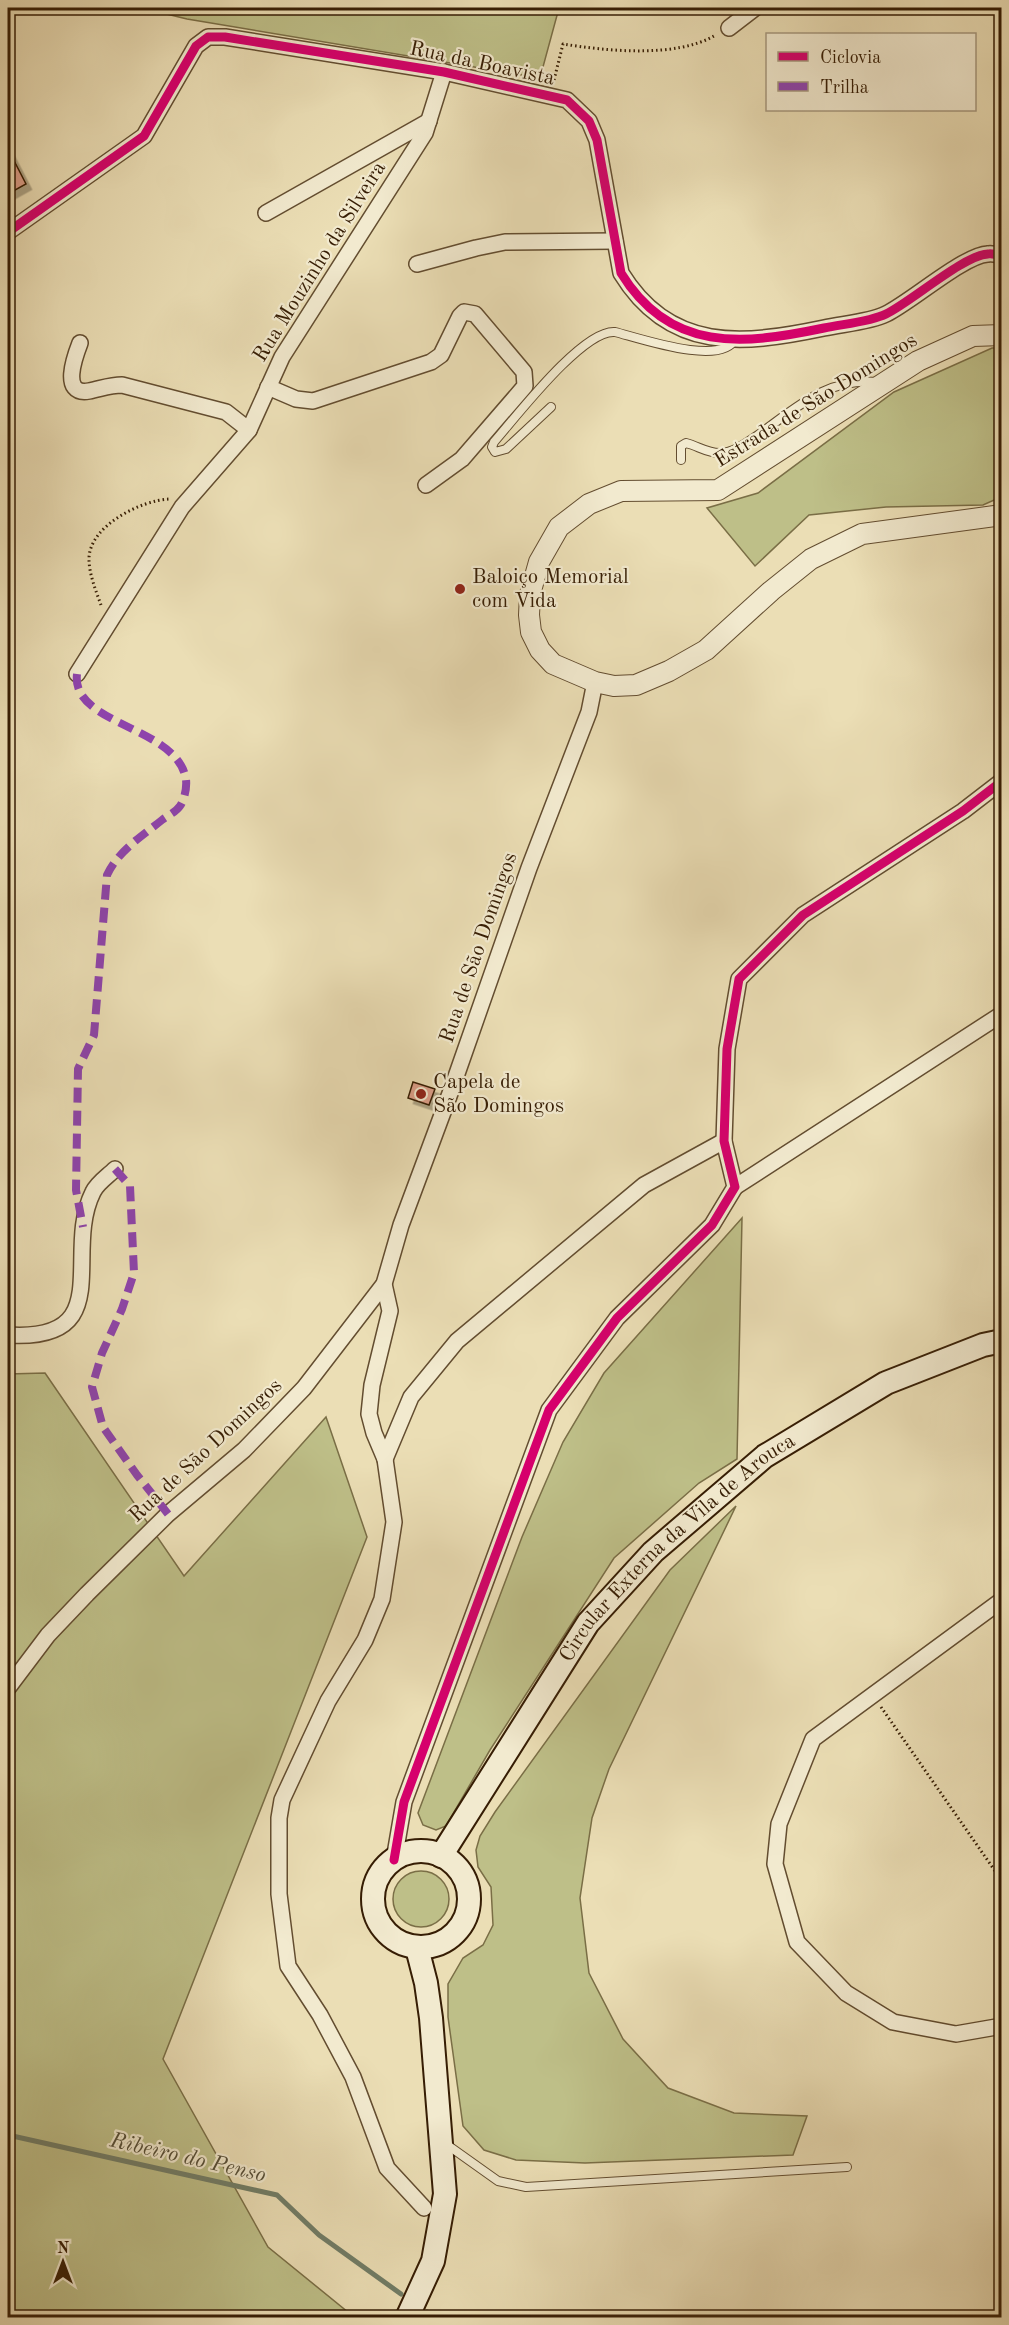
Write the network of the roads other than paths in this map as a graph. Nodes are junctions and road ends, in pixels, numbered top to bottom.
1 (755, 8) edge
2 (729, 28) road end
3 (444, 72) junction
4 (429, 121) junction
5 (266, 213) dead end
6 (8, 232) edge
7 (615, 241) junction
8 (1002, 256) edge
9 (417, 264) dead end
10 (1002, 335) edge
11 (735, 338) junction
12 (80, 343) dead end
13 (885, 383) junction
14 (268, 387) junction
15 (551, 407) dead end
16 (249, 430) junction
17 (681, 460) dead end
18 (426, 485) dead end
19 (1002, 515) edge
20 (77, 674) dead end
21 (595, 682) junction
22 (1002, 781) edge
23 (1002, 1014) edge
24 (724, 1141) junction
25 (116, 1169) dead end
26 (735, 1187) junction
27 (384, 1284) junction
28 (9, 1335) edge
29 (1002, 1341) edge
30 (385, 1459) junction
31 (1002, 1600) edge
32 (8, 1688) edge
33 (441, 1856) junction
34 (394, 1860) junction
35 (417, 1948) junction
36 (1002, 2026) edge
37 (440, 2140) junction
38 (847, 2167) dead end
39 (424, 2208) dead end
40 (407, 2317) edge

1 - 2 street
3 - 4 street, Rua Mouzinho da Silveira
3 - 6 street, Rua da Boavista
3 - 7 street, Rua da Boavista
4 - 5 street
4 - 14 street, Rua Mouzinho da Silveira
7 - 9 street
7 - 11 street, Rua da Boavista
8 - 11 street, Rua da Boavista
10 - 13 street, Estrada de São Domingos
11 - 15 lane
12 - 16 street
13 - 17 lane
13 - 21 street, Estrada de São Domingos
14 - 16 street, Rua Mouzinho da Silveira
14 - 18 street
16 - 20 street, Rua Mouzinho da Silveira
19 - 21 street, Estrada de São Domingos
21 - 27 street, Rua de São Domingos
22 - 24 street
23 - 26 street
24 - 26 street
24 - 30 street
25 - 28 street
26 - 34 street
27 - 30 street
27 - 32 street, Rua de São Domingos
29 - 33 main road, Circular Externa da Vila de Arouca
30 - 39 street
31 - 36 street
33 - 34 main road
33 - 35 main road
34 - 35 main road
35 - 37 main road
37 - 38 lane
37 - 40 main road

